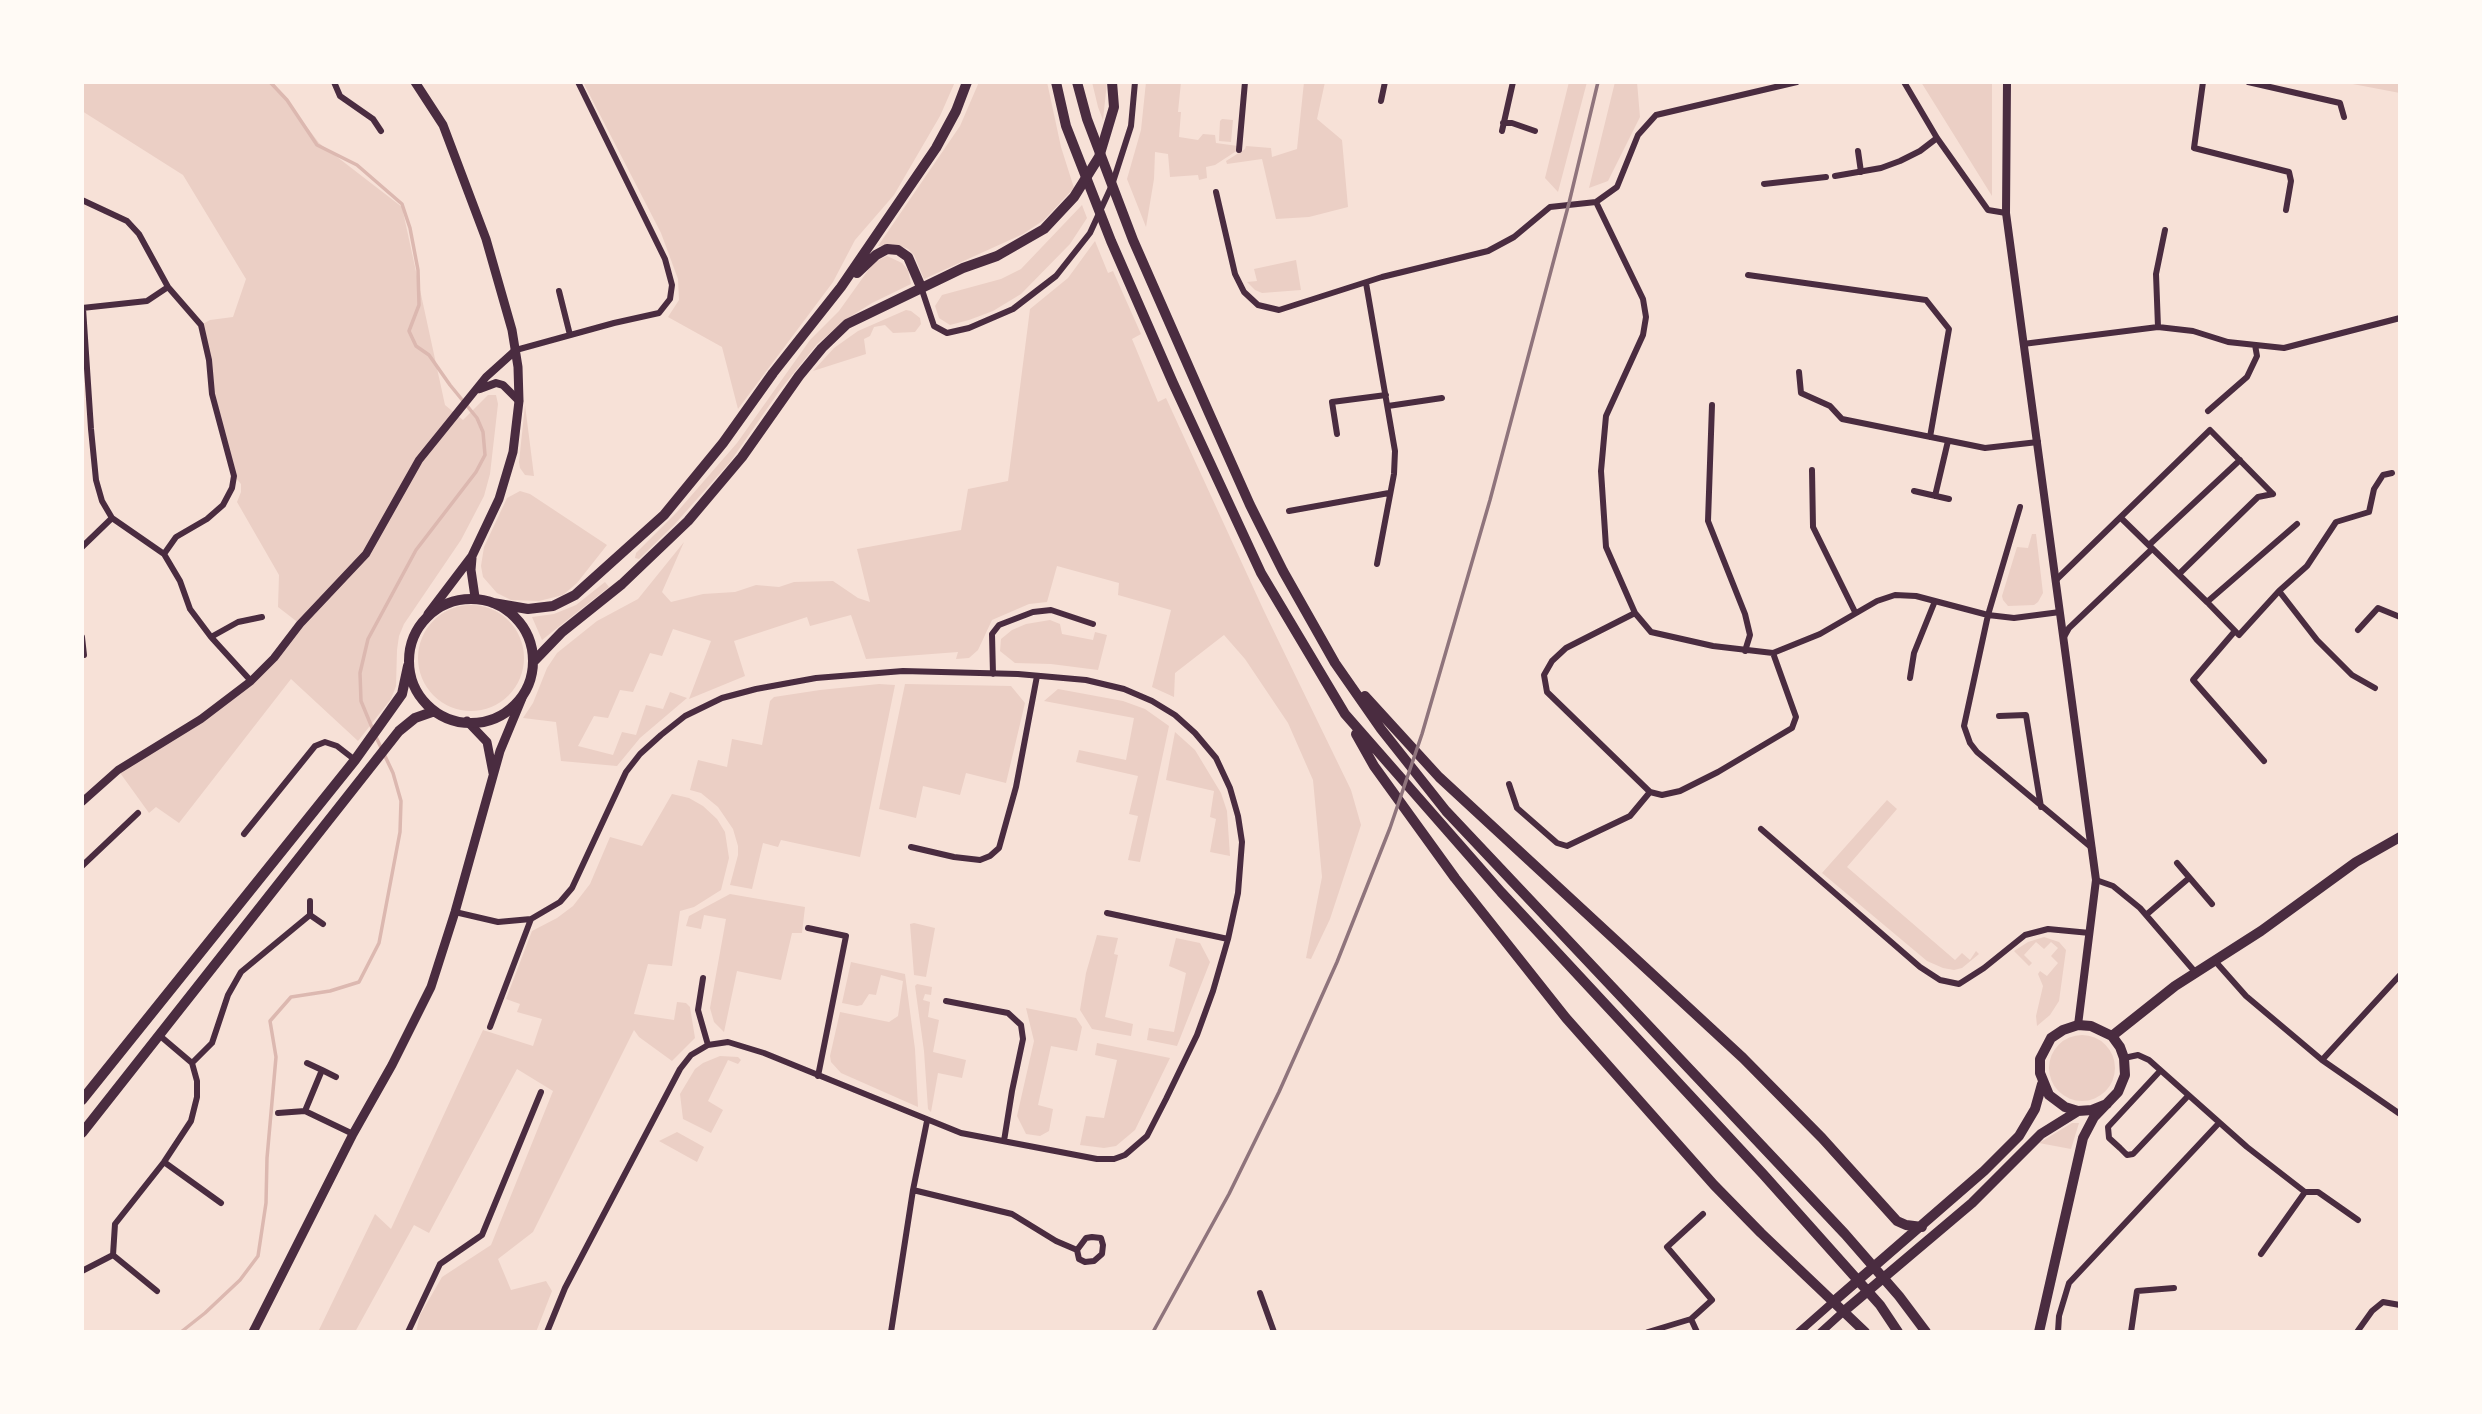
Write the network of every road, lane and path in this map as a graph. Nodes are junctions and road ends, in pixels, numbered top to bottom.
1 (334, 82) edge
2 (415, 82) edge
3 (578, 82) edge
4 (967, 82) edge
5 (1056, 82) edge
6 (1077, 82) edge
7 (1112, 82) edge
8 (1135, 82) edge
9 (1245, 82) edge
10 (1385, 82) edge
11 (1513, 82) edge
12 (1797, 82) edge
13 (1904, 82) edge
14 (2007, 82) edge
15 (2203, 82) edge
16 (2248, 82) edge
17 (1381, 101) dead end
18 (2344, 117) dead end
19 (1503, 123) junction
20 (381, 131) dead end
21 (1502, 131) dead end
22 (1535, 131) dead end
23 (1937, 138) junction
24 (1239, 150) dead end
25 (1857, 151) dead end
26 (1861, 172) junction
27 (1835, 176) dead end
28 (1825, 177) dead end
29 (1764, 184) dead end
30 (1216, 192) dead end
31 (82, 200) edge
32 (1596, 202) junction
33 (2286, 210) dead end
34 (2006, 212) junction
35 (2165, 230) dead end
36 (1748, 275) dead end
37 (1366, 283) junction
38 (168, 287) junction
39 (841, 287) junction
40 (921, 287) junction
41 (559, 291) dead end
42 (83, 308) edge
43 (2400, 318) edge
44 (2158, 327) junction
45 (570, 335) junction
46 (2023, 344) junction
47 (2255, 345) junction
48 (516, 350) junction
49 (1799, 372) dead end
50 (475, 393) junction
51 (1386, 395) junction
52 (1442, 398) dead end
53 (519, 401) junction
54 (1712, 405) dead end
55 (1388, 406) junction
56 (2208, 411) dead end
57 (91, 429) junction
58 (82, 430) edge
59 (1337, 434) dead end
60 (1930, 437) junction
61 (1948, 441) junction
62 (2038, 442) junction
63 (2240, 460) junction
64 (1812, 470) dead end
65 (2392, 473) dead end
66 (1914, 491) dead end
67 (1389, 493) junction
68 (1935, 496) junction
69 (1949, 499) dead end
70 (2020, 507) dead end
71 (1289, 511) dead end
72 (113, 518) junction
73 (2121, 518) junction
74 (2297, 524) dead end
75 (82, 547) edge
76 (2151, 547) junction
77 (164, 554) junction
78 (472, 556) junction
79 (1377, 564) dead end
80 (2179, 574) junction
81 (2056, 580) junction
82 (2279, 590) junction
83 (475, 597) junction
84 (1935, 601) junction
85 (2207, 601) junction
86 (493, 603) junction
87 (1855, 612) junction
88 (2060, 612) junction
89 (1635, 613) junction
90 (428, 614) junction
91 (1988, 615) junction
92 (262, 617) dead end
93 (2400, 617) edge
94 (1093, 624) dead end
95 (2358, 630) dead end
96 (2237, 633) junction
97 (82, 637) edge
98 (211, 637) junction
99 (2064, 637) junction
100 (1745, 652) junction
101 (1773, 653) junction
102 (83, 655) edge
103 (535, 660) junction
104 (1335, 663) junction
105 (408, 666) junction
106 (993, 674) junction
107 (1037, 676) junction
108 (1910, 678) dead end
109 (251, 681) junction
110 (2375, 688) dead end
111 (522, 698) junction
112 (432, 712) junction
113 (1345, 714) junction
114 (1999, 716) dead end
115 (467, 722) junction
116 (355, 760) junction
117 (2264, 761) dead end
118 (494, 775) junction
119 (336, 783) junction
120 (1509, 784) dead end
121 (1650, 792) junction
122 (349, 795) junction
123 (82, 802) edge
124 (2041, 807) junction
125 (138, 813) dead end
126 (1761, 829) dead end
127 (244, 834) dead end
128 (2400, 837) edge
129 (911, 847) dead end
130 (2092, 848) junction
131 (2177, 863) dead end
132 (82, 866) edge
133 (2189, 878) junction
134 (2096, 880) junction
135 (310, 901) dead end
136 (2212, 904) dead end
137 (456, 912) junction
138 (1107, 913) dead end
139 (310, 915) junction
140 (2146, 915) junction
141 (531, 919) junction
142 (323, 924) dead end
143 (808, 928) dead end
144 (2090, 933) junction
145 (1228, 939) junction
146 (2215, 961) junction
147 (2196, 973) junction
148 (2400, 975) edge
149 (703, 978) dead end
150 (946, 1001) dead end
151 (2078, 1025) junction
152 (490, 1027) dead end
153 (159, 1035) junction
154 (2112, 1037) junction
155 (708, 1045) junction
156 (2124, 1058) junction
157 (2322, 1060) junction
158 (192, 1063) junction
159 (307, 1063) dead end
160 (322, 1070) junction
161 (2160, 1071) junction
162 (818, 1076) junction
163 (336, 1077) dead end
164 (2042, 1084) junction
165 (541, 1092) dead end
166 (2188, 1096) junction
167 (82, 1100) edge
168 (2107, 1104) junction
169 (305, 1111) junction
170 (2078, 1111) junction
171 (278, 1113) dead end
172 (2400, 1114) edge
173 (927, 1121) junction
174 (2219, 1123) junction
175 (82, 1133) edge
176 (353, 1134) junction
177 (1004, 1141) junction
178 (164, 1162) junction
179 (913, 1190) junction
180 (2305, 1192) junction
181 (221, 1203) dead end
182 (1703, 1214) dead end
183 (2358, 1220) dead end
184 (1922, 1227) junction
185 (1077, 1250) junction
186 (2261, 1254) dead end
187 (113, 1255) junction
188 (82, 1271) edge
189 (2174, 1288) dead end
190 (157, 1291) dead end
191 (1260, 1293) dead end
192 (1833, 1302) junction
193 (2400, 1305) edge
194 (1843, 1312) junction
195 (1691, 1319) junction
196 (253, 1332) edge
197 (408, 1332) edge
198 (547, 1332) edge
199 (891, 1332) edge
200 (1274, 1332) edge
201 (1648, 1332) edge
202 (1698, 1332) edge
203 (1798, 1332) edge
204 (1821, 1332) edge
205 (1865, 1332) edge
206 (1898, 1332) edge
207 (1926, 1332) edge
208 (2039, 1332) edge
209 (2058, 1332) edge
210 (2130, 1332) edge
211 (2357, 1332) edge

1 - 20 street
2 - 48 main road
3 - 45 street
4 - 39 main road
5 - 113 main road
6 - 104 main road
7 - 40 main road
8 - 40 street
9 - 24 street
10 - 17 street
11 - 19 street
12 - 32 street
13 - 23 street
14 - 34 street
15 - 33 street
16 - 18 street
19 - 21 street
19 - 22 street
23 - 26 street
23 - 34 street
25 - 26 street
26 - 27 street
28 - 29 street
30 - 37 street
31 - 38 street
32 - 37 street
32 - 89 street
34 - 46 street
35 - 44 street
36 - 60 street
37 - 51 street
38 - 42 street
38 - 77 street
39 - 40 main road
39 - 86 main road
40 - 103 main road
41 - 45 street
42 - 57 street
43 - 47 street
44 - 46 street
44 - 47 street
45 - 48 street
46 - 62 street
47 - 56 street
48 - 50 street
48 - 53 main road
49 - 60 street
50 - 53 street
50 - 109 street
51 - 55 street
51 - 59 street
52 - 55 street
53 - 78 main road
54 - 100 street
55 - 67 street
57 - 58 street
57 - 72 street
60 - 61 street
61 - 62 street
61 - 68 street
62 - 81 street
63 - 73 street
63 - 76 street
63 - 80 street
64 - 87 street
65 - 82 street
66 - 68 street
67 - 71 street
67 - 79 street
68 - 69 street
70 - 91 street
72 - 75 street
72 - 77 street
73 - 76 street
73 - 81 street
74 - 85 street
76 - 80 street
76 - 99 street
77 - 98 street
78 - 83 main road
78 - 90 main road
80 - 85 street
81 - 88 street
82 - 96 street
82 - 110 street
83 - 86 main road
83 - 90 main road
84 - 87 street
84 - 91 street
84 - 108 street
85 - 96 street
86 - 103 main road
87 - 101 street
88 - 91 street
88 - 99 street
89 - 100 street
89 - 121 street
90 - 105 main road
91 - 124 street
92 - 98 street
93 - 95 street
94 - 106 street
96 - 117 street
97 - 102 street
98 - 109 street
99 - 130 street
100 - 101 street
101 - 121 street
103 - 111 main road
104 - 184 main road
104 - 207 main road
105 - 112 main road
105 - 116 main road
106 - 107 street
106 - 141 street
107 - 129 street
107 - 145 street
109 - 123 street
111 - 115 main road
111 - 118 main road
112 - 115 main road
112 - 122 main road
113 - 192 main road
113 - 206 main road
114 - 124 street
115 - 118 main road
116 - 119 main road
116 - 127 street
118 - 137 main road
119 - 122 main road
119 - 167 main road
120 - 121 street
122 - 153 main road
124 - 130 street
125 - 132 street
126 - 144 street
128 - 146 main road
130 - 134 street
131 - 133 street
133 - 136 street
133 - 140 street
134 - 140 street
134 - 144 street
135 - 139 street
137 - 141 street
137 - 176 main road
138 - 145 street
139 - 142 street
139 - 158 street
140 - 147 street
141 - 152 street
143 - 162 street
144 - 151 street
145 - 177 street
146 - 147 main road
146 - 157 street
147 - 154 main road
148 - 157 street
149 - 155 street
150 - 177 street
151 - 154 main road
151 - 164 main road
153 - 158 street
153 - 175 main road
154 - 156 main road
155 - 162 street
155 - 198 street
156 - 161 street
156 - 168 main road
157 - 172 street
158 - 178 street
159 - 160 street
160 - 163 street
160 - 169 street
161 - 166 street
161 - 166 street
162 - 173 street
164 - 170 main road
164 - 184 main road
165 - 197 street
166 - 174 street
168 - 170 main road
168 - 208 main road
169 - 171 street
169 - 176 street
170 - 194 main road
173 - 177 street
173 - 179 street
174 - 180 street
174 - 209 street
176 - 196 main road
178 - 181 street
178 - 187 street
179 - 185 street
179 - 199 street
180 - 183 street
180 - 186 street
182 - 195 street
184 - 192 main road
185 - 185 street
187 - 188 street
187 - 190 street
189 - 210 street
191 - 200 street
192 - 194 main road
192 - 203 street
193 - 211 street
194 - 204 street
194 - 205 main road
195 - 201 street
195 - 202 street

